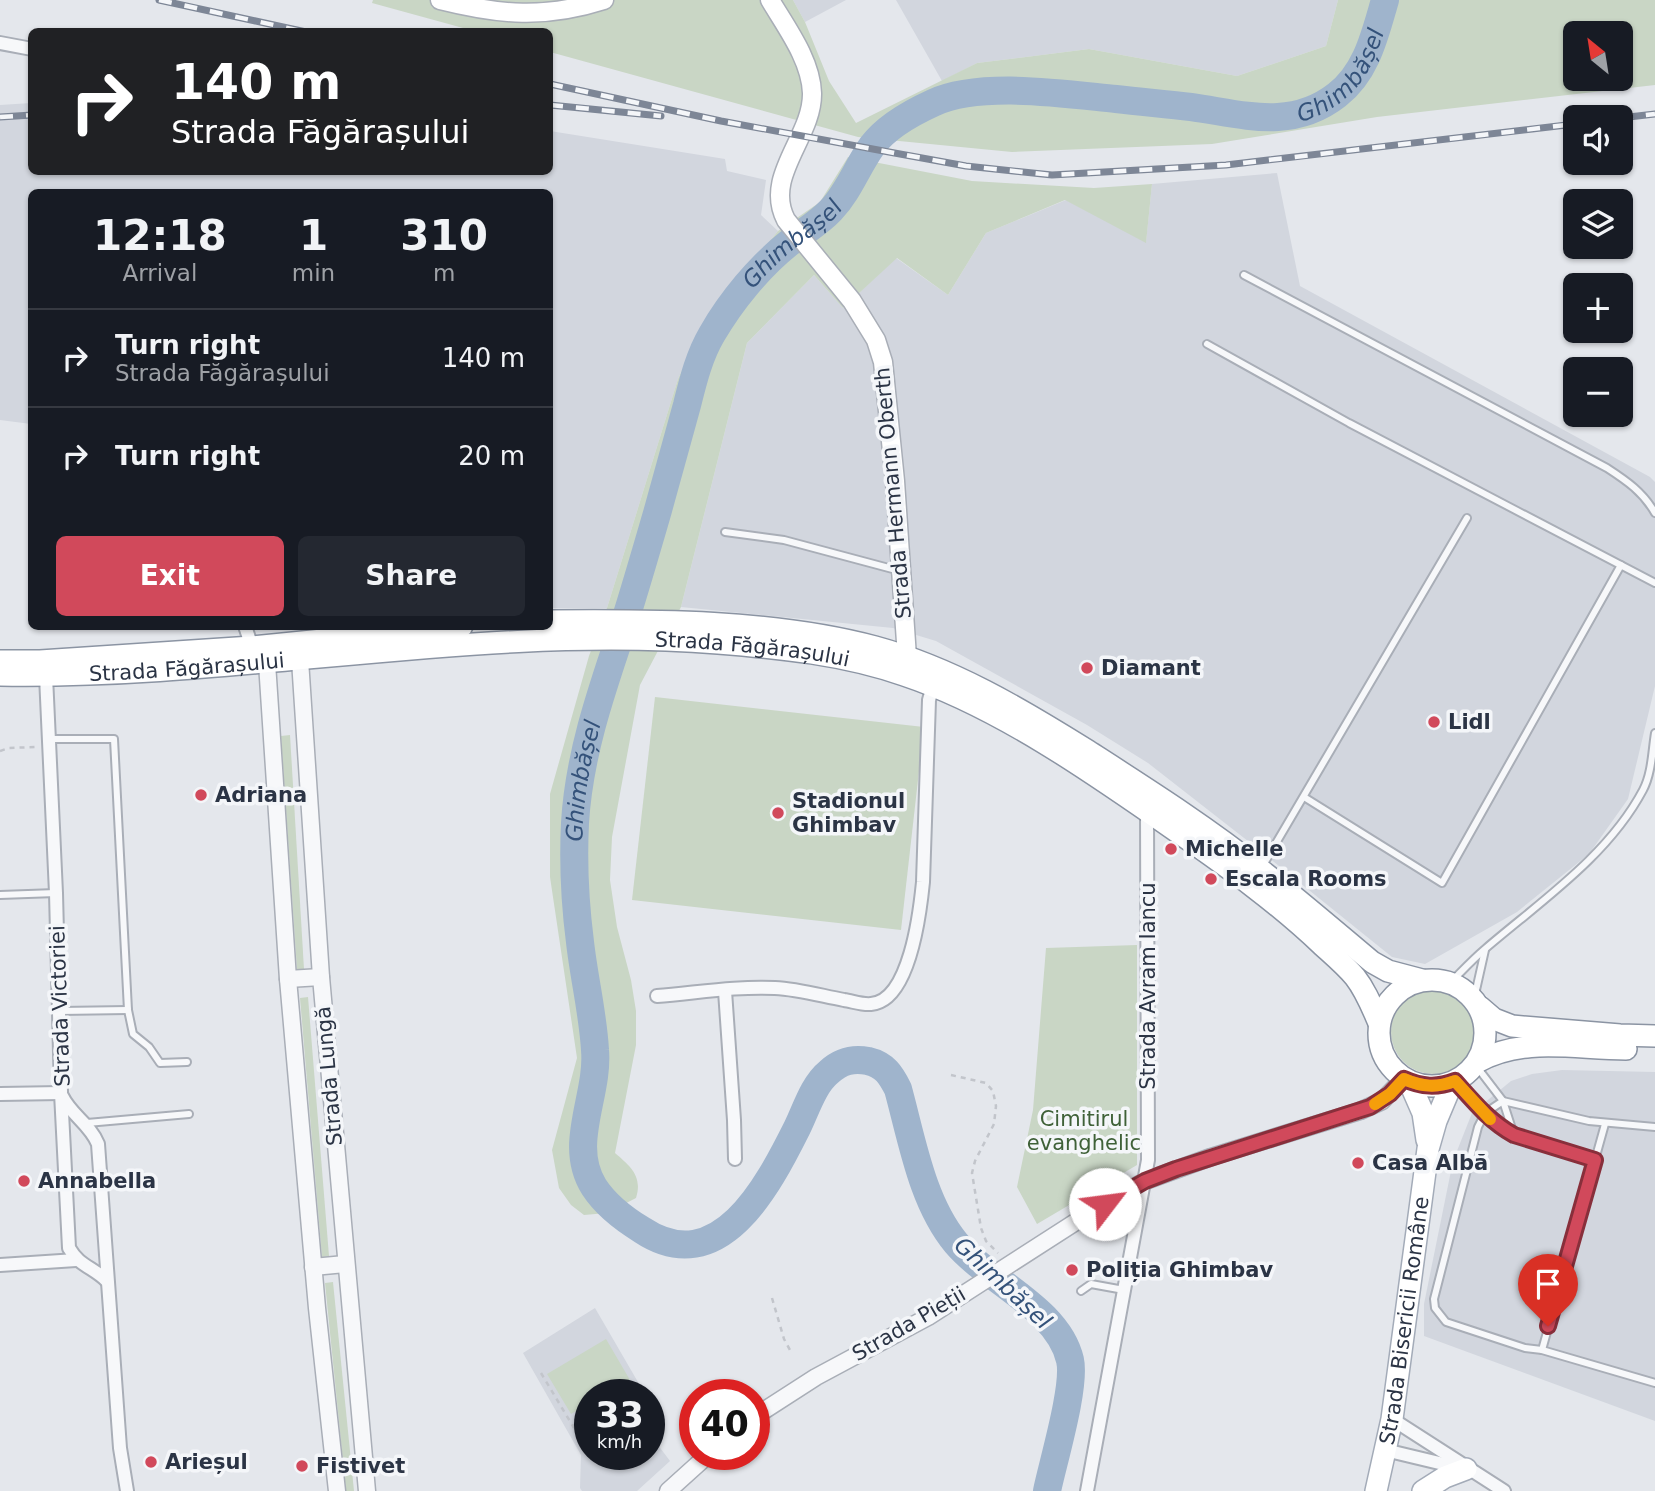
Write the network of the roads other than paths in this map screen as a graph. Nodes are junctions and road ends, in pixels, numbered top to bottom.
1 (440, 0) edge
2 (604, 0) edge
3 (770, 0) edge
4 (467, 4) edge
5 (0, 43) edge
6 (28, 48) edge
7 (1244, 275) dead end
8 (1207, 344) dead end
9 (1655, 513) edge
10 (1467, 518) dead end
11 (725, 532) dead end
12 (1621, 565) junction
13 (902, 572) junction
14 (1655, 583) edge
15 (553, 622) edge
16 (246, 630) edge
17 (394, 630) edge
18 (573, 630) junction
19 (683, 632) junction
20 (252, 647) junction
21 (907, 657) junction
22 (300, 660) junction
23 (0, 661) edge
24 (267, 663) junction
25 (0, 675) edge
26 (46, 676) junction
27 (933, 686) junction
28 (1655, 733) edge
29 (50, 743) junction
30 (1304, 797) junction
31 (1147, 811) junction
32 (1261, 870) junction
33 (56, 893) junction
34 (0, 895) edge
35 (1485, 948) junction
36 (321, 976) junction
37 (288, 979) junction
38 (1422, 981) junction
39 (1451, 982) junction
40 (725, 991) junction
41 (657, 996) dead end
42 (1477, 1003) junction
43 (128, 1010) junction
44 (60, 1012) junction
45 (1380, 1023) junction
46 (1655, 1036) edge
47 (1655, 1049) edge
48 (187, 1062) dead end
49 (1476, 1063) junction
50 (1406, 1080) junction
51 (1454, 1082) junction
52 (61, 1093) junction
53 (0, 1094) edge
54 (1503, 1101) junction
55 (189, 1114) dead end
56 (1485, 1114) junction
57 (85, 1124) junction
58 (1605, 1124) junction
59 (1655, 1127) edge
60 (1514, 1135) junction
61 (1428, 1149) junction
62 (734, 1159) dead end
63 (1595, 1160) junction
64 (1145, 1181) junction
65 (76, 1260) junction
66 (345, 1264) junction
67 (0, 1265) edge
68 (313, 1267) junction
69 (107, 1281) junction
70 (1124, 1290) junction
71 (1081, 1291) dead end
72 (1542, 1350) junction
73 (1655, 1383) edge
74 (770, 1407) edge
75 (1392, 1419) junction
76 (1385, 1450) junction
77 (1466, 1469) junction
78 (691, 1470) edge
79 (127, 1491) edge
80 (337, 1491) edge
81 (367, 1491) edge
82 (668, 1491) edge
83 (1087, 1491) edge
84 (1376, 1491) edge
85 (1423, 1491) edge
86 (1504, 1491) edge

1 - 4 main road
2 - 4 main road
3 - 13 main road, Strada Hermann Oberth
5 - 6 street
7 - 9 lane
8 - 12 lane
10 - 30 lane
11 - 13 lane
12 - 14 lane
12 - 30 lane
13 - 21 main road, Strada Hermann Oberth
15 - 18 main road, Strada Făgărașului
16 - 20 street
17 - 20 main road, Strada Făgărașului
18 - 19 main road, Strada Făgărașului
18 - 22 main road, Strada Făgărașului
19 - 21 main road, Strada Făgărașului
19 - 27 main road, Strada Făgărașului
20 - 23 main road, Strada Făgărașului
21 - 32 main road, Strada Făgărașului
22 - 24 main road, Strada Făgărașului
22 - 36 street, Strada Lungă
24 - 26 main road, Strada Făgărașului
24 - 37 street, Strada Lungă
25 - 26 main road, Strada Făgărașului
26 - 29 street, Strada Victoriei
27 - 31 main road, Strada Făgărașului
27 - 40 street
28 - 35 lane
29 - 33 street, Strada Victoriei
29 - 43 lane
30 - 32 lane
31 - 45 main road, Strada Făgărașului
31 - 64 street, Strada Avram Iancu
32 - 38 main road, Strada Făgărașului
33 - 34 lane
33 - 44 street, Strada Victoriei
35 - 39 lane
35 - 42 lane
36 - 37 street
36 - 66 street, Strada Lungă
37 - 68 street, Strada Lungă
38 - 39 main road, Strada Făgărașului
38 - 45 main road
39 - 42 main road
40 - 41 street
40 - 62 street
42 - 46 main road
42 - 49 main road
43 - 44 lane
43 - 48 lane
44 - 52 street, Strada Victoriei
45 - 50 main road, Strada Făgărașului
47 - 49 main road
49 - 51 main road
49 - 54 lane
50 - 51 main road
50 - 61 main road, Strada Bisericii Române
50 - 64 street, Strada Pieții
51 - 56 lane
51 - 61 main road, Strada Bisericii Române
52 - 53 street
52 - 57 street, Strada Victoriei
52 - 65 street
54 - 56 lane
54 - 58 lane
54 - 60 lane
55 - 57 lane
56 - 60 lane
56 - 72 lane
57 - 69 street, Strada Victoriei
58 - 59 lane
58 - 63 lane
60 - 63 lane
61 - 75 main road, Strada Bisericii Române
63 - 72 lane
64 - 70 street, Strada Avram Iancu
64 - 74 street, Strada Pieții
65 - 67 street
65 - 69 street
66 - 68 street
66 - 81 street, Strada Lungă
68 - 80 street, Strada Lungă
69 - 79 street, Strada Victoriei
70 - 71 lane
70 - 83 street, Strada Avram Iancu
72 - 73 lane
75 - 76 main road, Strada Bisericii Române
75 - 77 street
76 - 77 street
76 - 84 main road, Strada Bisericii Române
77 - 85 main road
77 - 86 street
78 - 82 street

